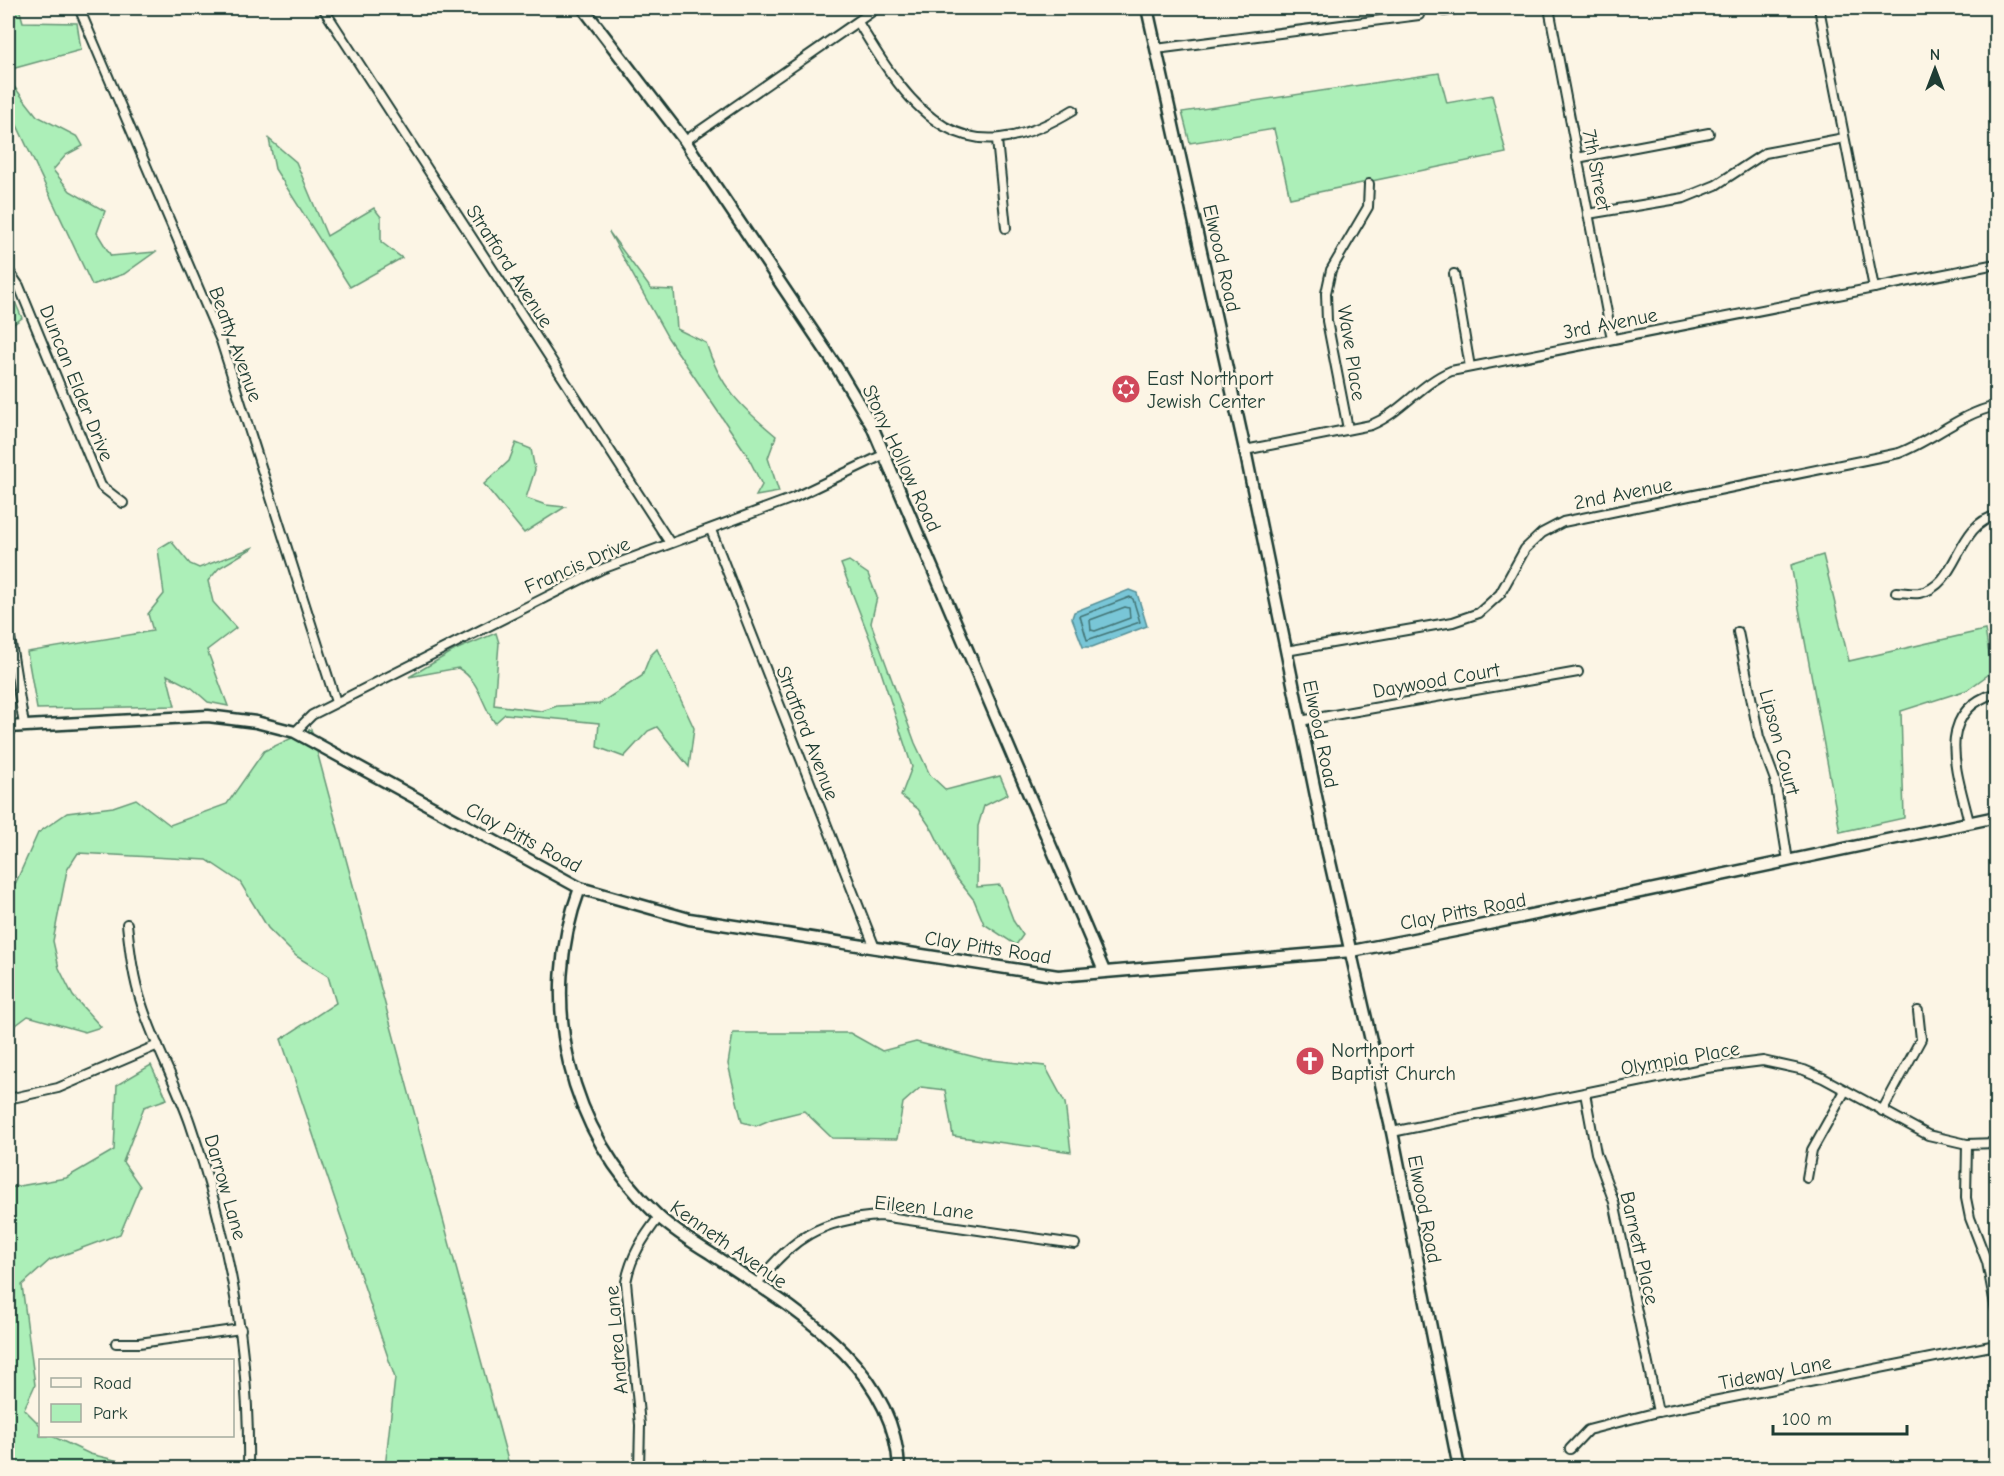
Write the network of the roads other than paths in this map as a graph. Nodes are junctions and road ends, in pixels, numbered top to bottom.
1 (79, 8) edge
2 (323, 8) edge
3 (583, 8) edge
4 (877, 8) edge
5 (1147, 8) edge
6 (1462, 8) edge
7 (1549, 8) edge
8 (1819, 8) edge
9 (1444, 11) dead end
10 (1419, 15) dead end
11 (858, 22) junction
12 (1156, 49) junction
13 (1073, 110) dead end
14 (1709, 133) dead end
15 (1844, 138) junction
16 (997, 140) junction
17 (684, 141) junction
18 (1577, 158) junction
19 (1369, 184) dead end
20 (1588, 214) junction
21 (1006, 228) dead end
22 (1996, 264) edge
23 (8, 270) edge
24 (1454, 274) dead end
25 (1874, 288) junction
26 (1612, 339) junction
27 (1470, 367) junction
28 (1996, 406) edge
29 (1348, 429) junction
30 (1245, 450) junction
31 (885, 454) junction
32 (123, 503) dead end
33 (1996, 516) edge
34 (711, 530) junction
35 (670, 543) junction
36 (1896, 592) dead end
37 (8, 625) edge
38 (1738, 632) dead end
39 (1286, 651) junction
40 (1578, 672) dead end
41 (1996, 693) edge
42 (336, 702) junction
43 (1300, 721) junction
44 (24, 724) junction
45 (8, 727) edge
46 (295, 732) junction
47 (1996, 817) edge
48 (1969, 822) junction
49 (1788, 861) junction
50 (580, 888) junction
51 (127, 924) dead end
52 (875, 948) junction
53 (1352, 951) junction
54 (1104, 971) junction
55 (1918, 1011) dead end
56 (158, 1045) junction
57 (1845, 1091) junction
58 (1585, 1093) junction
59 (8, 1099) edge
60 (1882, 1111) junction
61 (1392, 1132) junction
62 (1996, 1143) edge
63 (1967, 1144) junction
64 (1807, 1178) dead end
65 (659, 1217) junction
66 (1075, 1244) dead end
67 (756, 1285) junction
68 (1996, 1310) edge
69 (241, 1329) junction
70 (116, 1343) dead end
71 (1996, 1344) edge
72 (1659, 1412) junction
73 (1570, 1449) dead end
74 (249, 1468) edge
75 (639, 1468) edge
76 (899, 1468) edge
77 (1459, 1468) edge

1 - 42 street, Beatty Avenue
2 - 35 street, Stratford Avenue
3 - 17 street, Stony Hollow Road
4 - 11 street
5 - 12 street, Elwood Road
6 - 9 street
7 - 18 street, 7th Street
8 - 15 street
10 - 12 street
11 - 16 street
11 - 17 street
12 - 30 street, Elwood Road
13 - 16 street
14 - 18 street
15 - 20 street
15 - 25 street
16 - 21 street
17 - 31 street, Stony Hollow Road
18 - 20 street, 7th Street
19 - 29 street, Wave Place
20 - 26 street, 7th Street
22 - 25 street, 3rd Avenue
23 - 32 street, Duncan Elder Drive
24 - 27 street
25 - 26 street, 3rd Avenue
26 - 27 street, 3rd Avenue
27 - 29 street, 3rd Avenue
28 - 39 street, 2nd Avenue
29 - 30 street, 3rd Avenue
30 - 39 street, Elwood Road
31 - 34 street, Francis Drive
31 - 54 street, Stony Hollow Road
33 - 36 street
34 - 35 street, Francis Drive
34 - 52 street, Stratford Avenue
35 - 42 street, Francis Drive
37 - 44 street
38 - 49 street, Lipson Court
39 - 43 street, Elwood Road
40 - 43 street, Daywood Court
41 - 48 street
42 - 46 street, Francis Drive
43 - 53 street, Elwood Road
44 - 45 street, Clay Pitts Road
44 - 46 street, Clay Pitts Road
46 - 50 street, Clay Pitts Road
47 - 48 street, Clay Pitts Road
48 - 49 street, Clay Pitts Road
49 - 53 street, Clay Pitts Road
50 - 52 street, Clay Pitts Road
50 - 65 street, Kenneth Avenue
51 - 56 street, Darrow Lane
52 - 54 street, Clay Pitts Road
53 - 54 street, Clay Pitts Road
53 - 61 street, Elwood Road
55 - 60 street
56 - 59 street
56 - 69 street, Darrow Lane
57 - 58 street, Olympia Place
57 - 60 street, Olympia Place
57 - 64 street
58 - 61 street, Olympia Place
58 - 72 street, Barnett Place
60 - 63 street, Olympia Place
61 - 77 street, Elwood Road
62 - 63 street, Olympia Place
63 - 68 street
65 - 67 street, Kenneth Avenue
65 - 75 street, Andrea Lane
66 - 67 street, Eileen Lane
67 - 76 street, Kenneth Avenue
69 - 70 street
69 - 74 street, Darrow Lane
71 - 72 street, Tideway Lane
72 - 73 street, Tideway Lane

